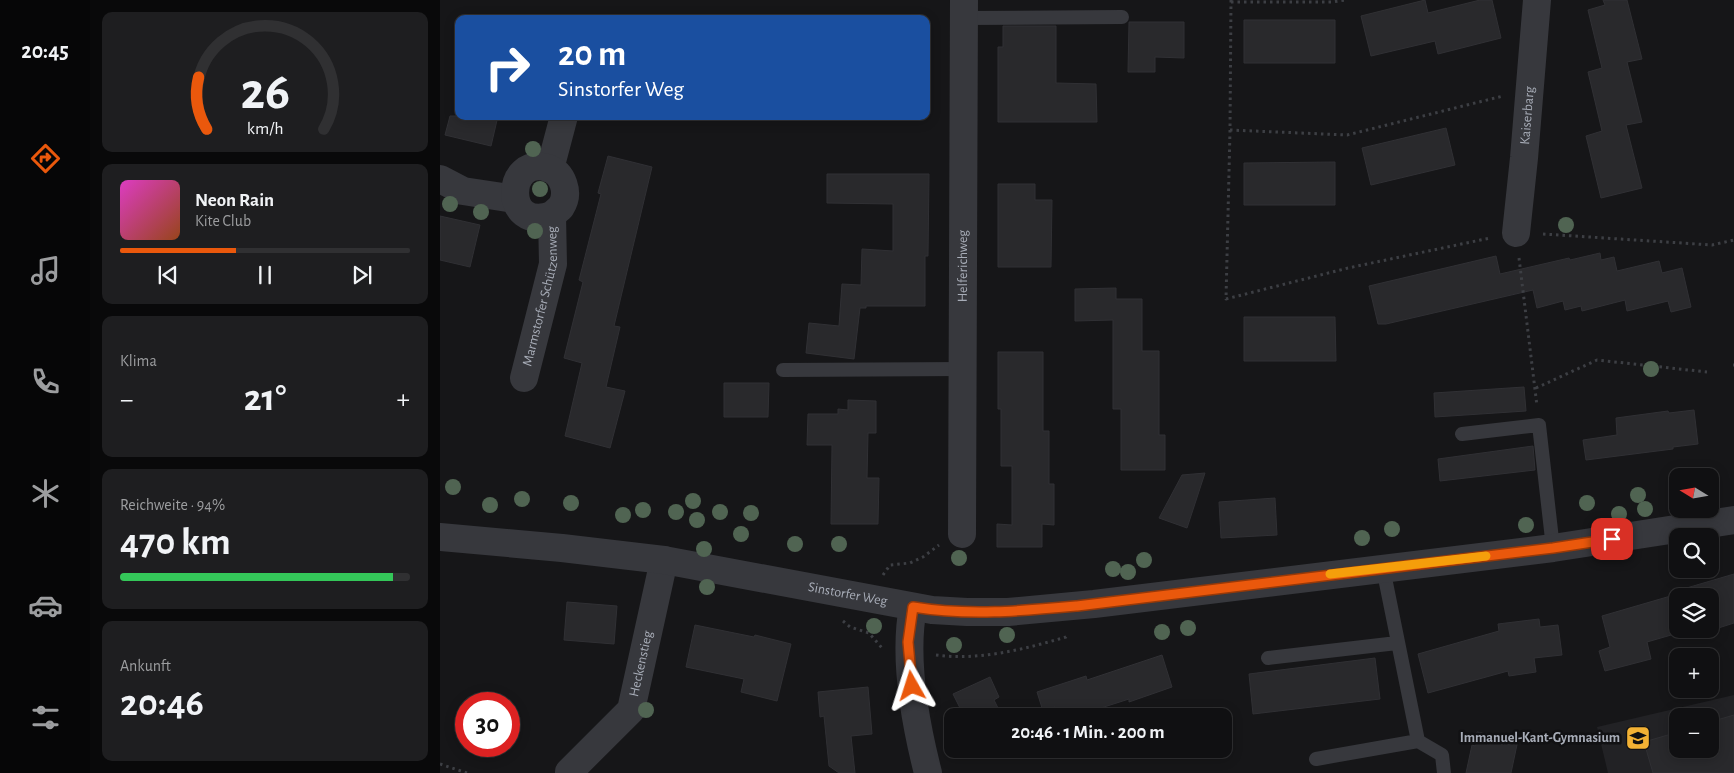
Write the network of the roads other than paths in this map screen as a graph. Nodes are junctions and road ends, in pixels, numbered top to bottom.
1 (1537, 0) edge
2 (964, 9) edge
3 (1122, 17) dead end
4 (563, 120) edge
5 (550, 168) junction
6 (440, 179) edge
7 (515, 199) junction
8 (552, 214) junction
9 (1516, 233) road end
10 (963, 369) junction
11 (783, 370) dead end
12 (524, 378) dead end
13 (1462, 434) dead end
14 (1734, 520) edge
15 (962, 534) dead end
16 (440, 537) edge
17 (1553, 548) junction
18 (664, 560) junction
19 (1383, 568) junction
20 (913, 607) junction
21 (1398, 643) junction
22 (1268, 658) dead end
23 (1418, 741) junction
24 (1316, 759) dead end
25 (570, 772) edge
26 (928, 773) edge
27 (1444, 773) edge

1 - 9 street, Kaiserbarg
2 - 3 lane
2 - 10 street, Helferichweg
4 - 5 street
5 - 7 street
5 - 8 street, Marmstorfer Schützenweg
6 - 7 street
7 - 8 street, Marmstorfer Schützenweg
8 - 12 street, Marmstorfer Schützenweg
10 - 11 lane
10 - 15 street, Helferichweg
13 - 17 lane
14 - 17 street, Sinstorfer Weg
16 - 18 street, Sinstorfer Weg
17 - 19 street, Sinstorfer Weg
18 - 20 street, Sinstorfer Weg
18 - 25 street, Heckenstieg
19 - 20 street, Sinstorfer Weg
19 - 21 lane
20 - 26 street
21 - 22 lane
21 - 23 lane
23 - 24 lane
23 - 27 lane

